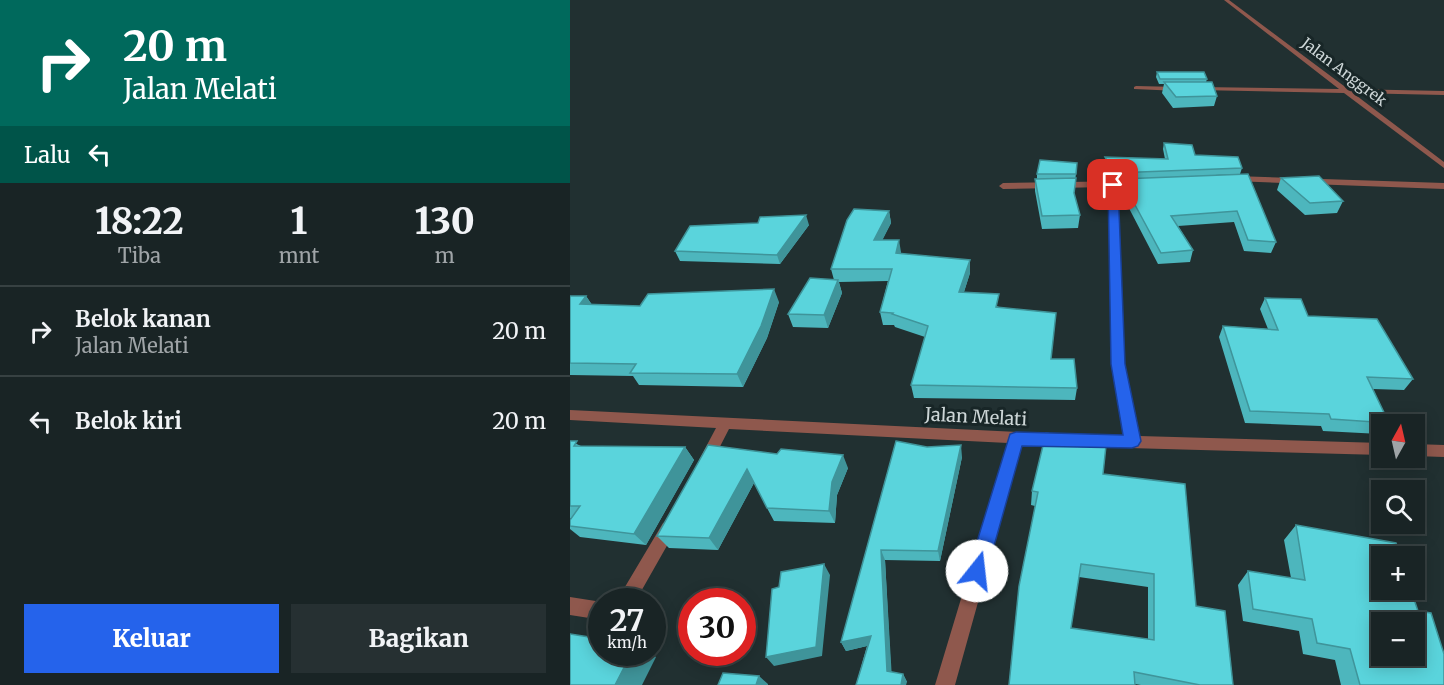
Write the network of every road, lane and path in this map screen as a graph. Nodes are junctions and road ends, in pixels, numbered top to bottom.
1 (1226, 0) edge
2 (1136, 88) dead end
3 (1183, 89) edge
4 (1195, 89) edge
5 (1348, 91) junction
6 (1444, 93) edge
7 (1444, 166) edge
8 (1226, 179) edge
9 (1147, 183) edge
10 (1113, 185) junction
11 (1003, 186) dead end
12 (1444, 186) edge
13 (570, 415) edge
14 (725, 424) junction
15 (1016, 439) junction
16 (1132, 441) junction
17 (1371, 449) edge
18 (1425, 450) edge
19 (1444, 451) edge
20 (697, 476) edge
21 (675, 517) edge
22 (634, 588) edge
23 (570, 606) edge
24 (588, 609) edge
25 (945, 685) edge

1 - 5 street, Jalan Anggrek
2 - 3 street
4 - 5 street
5 - 6 street
5 - 7 street, Jalan Anggrek
8 - 12 street
9 - 10 street
10 - 11 street
10 - 16 street
13 - 14 street, Jalan Melati
14 - 15 street, Jalan Melati
14 - 20 street
15 - 16 street, Jalan Melati
15 - 25 street
16 - 17 street, Jalan Melati
18 - 19 street
21 - 22 street
23 - 24 street

